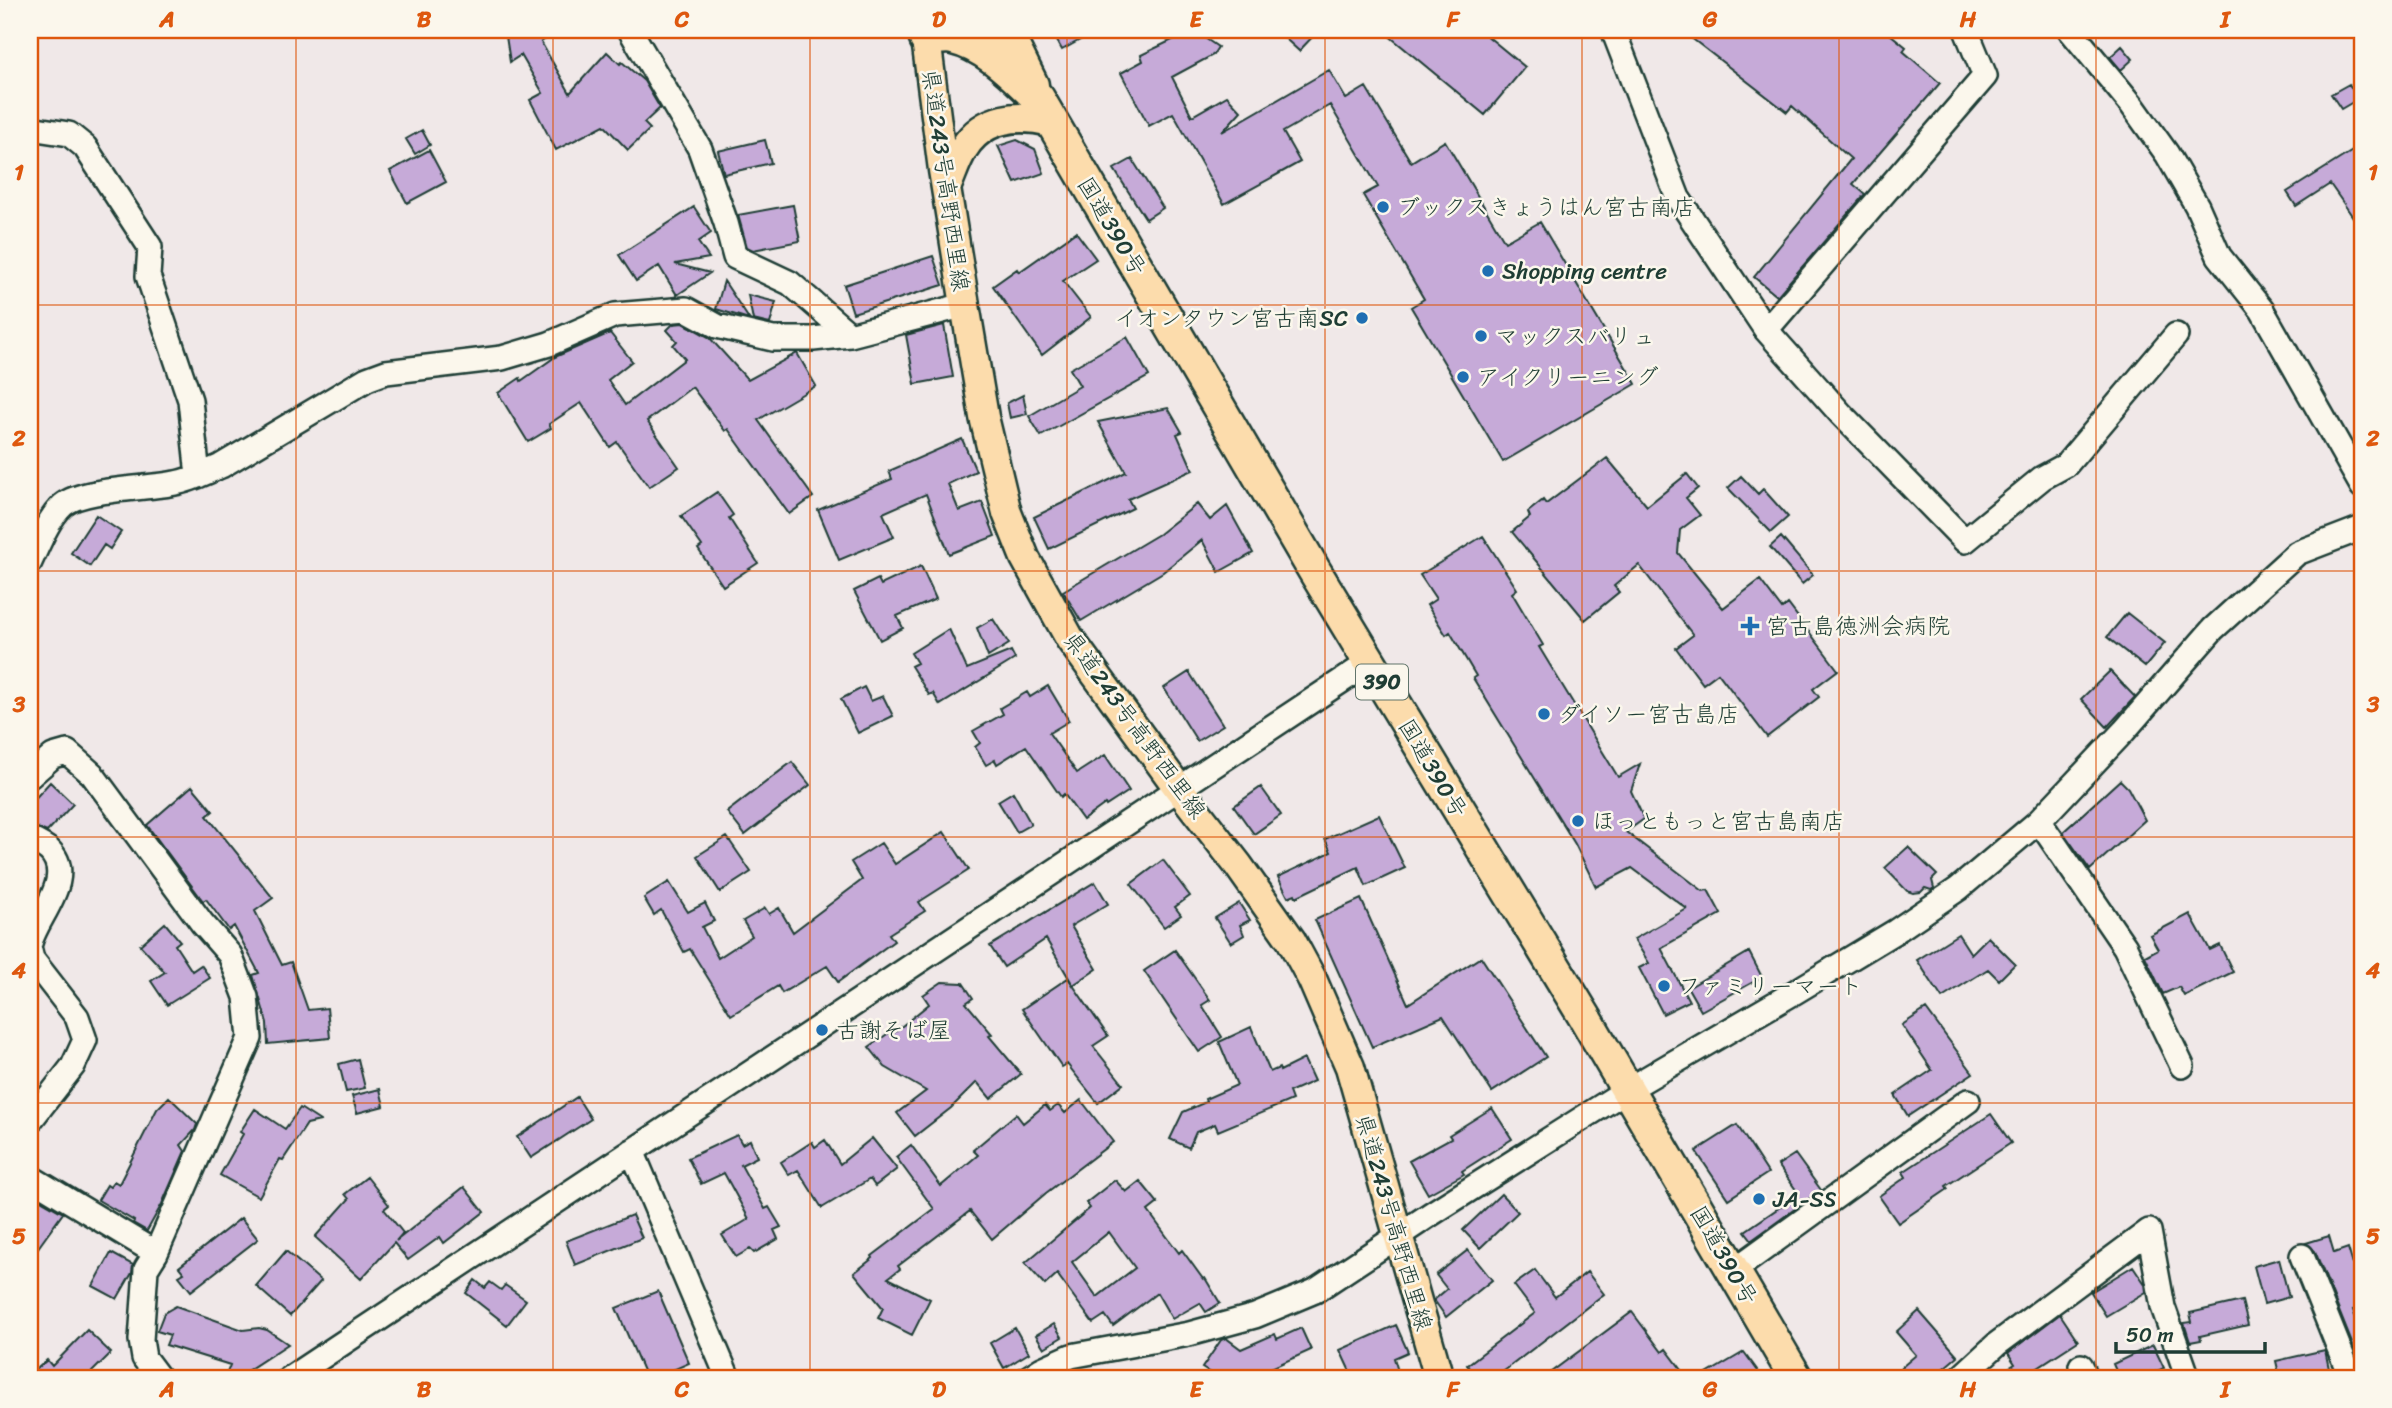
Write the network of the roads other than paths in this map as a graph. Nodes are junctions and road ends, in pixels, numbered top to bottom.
1 (630, 30) edge
2 (1005, 30) edge
3 (1619, 30) edge
4 (1966, 30) edge
5 (2070, 30) edge
6 (925, 35) edge
7 (1044, 110) junction
8 (30, 128) edge
9 (946, 188) junction
10 (965, 305) junction
11 (1766, 330) junction
12 (850, 335) junction
13 (2176, 335) dead end
14 (198, 476) junction
15 (2362, 486) edge
16 (2362, 528) edge
17 (30, 562) edge
18 (1370, 662) junction
19 (30, 776) edge
20 (1179, 789) junction
21 (2039, 821) junction
22 (30, 839) edge
23 (30, 943) edge
24 (30, 951) edge
25 (2182, 1066) dead end
26 (1627, 1090) junction
27 (1968, 1101) dead end
28 (30, 1121) edge
29 (632, 1151) junction
30 (30, 1177) edge
31 (1398, 1236) junction
32 (156, 1253) junction
33 (2302, 1256) dead end
34 (1733, 1271) junction
35 (159, 1378) edge
36 (290, 1378) edge
37 (729, 1378) edge
38 (1028, 1378) edge
39 (1439, 1378) edge
40 (1796, 1378) edge
41 (1960, 1378) edge
42 (2188, 1378) edge
43 (2351, 1378) edge

1 - 12 street
2 - 7 highway
3 - 11 street
4 - 11 street
5 - 15 street
6 - 7 highway, 国道390号 / 390
6 - 9 main road, 県道243号高野西里線
7 - 9 main road
7 - 18 highway, 国道390号 / 390
8 - 14 street
9 - 10 main road, 県道243号高野西里線
10 - 12 street
10 - 20 main road, 県道243号高野西里線
11 - 13 street
12 - 14 street
14 - 17 street
16 - 21 street
18 - 20 street
18 - 26 highway, 国道390号 / 390
19 - 32 street
20 - 29 street
20 - 31 main road, 県道243号高野西里線
21 - 25 street
21 - 26 street
22 - 23 street
24 - 28 street
26 - 31 street
26 - 34 highway, 国道390号 / 390
27 - 34 street
29 - 36 street
29 - 37 street
30 - 32 street
31 - 38 street
31 - 39 main road, 県道243号高野西里線
32 - 35 street
33 - 43 street
34 - 40 highway, 国道390号 / 390
41 - 42 street

